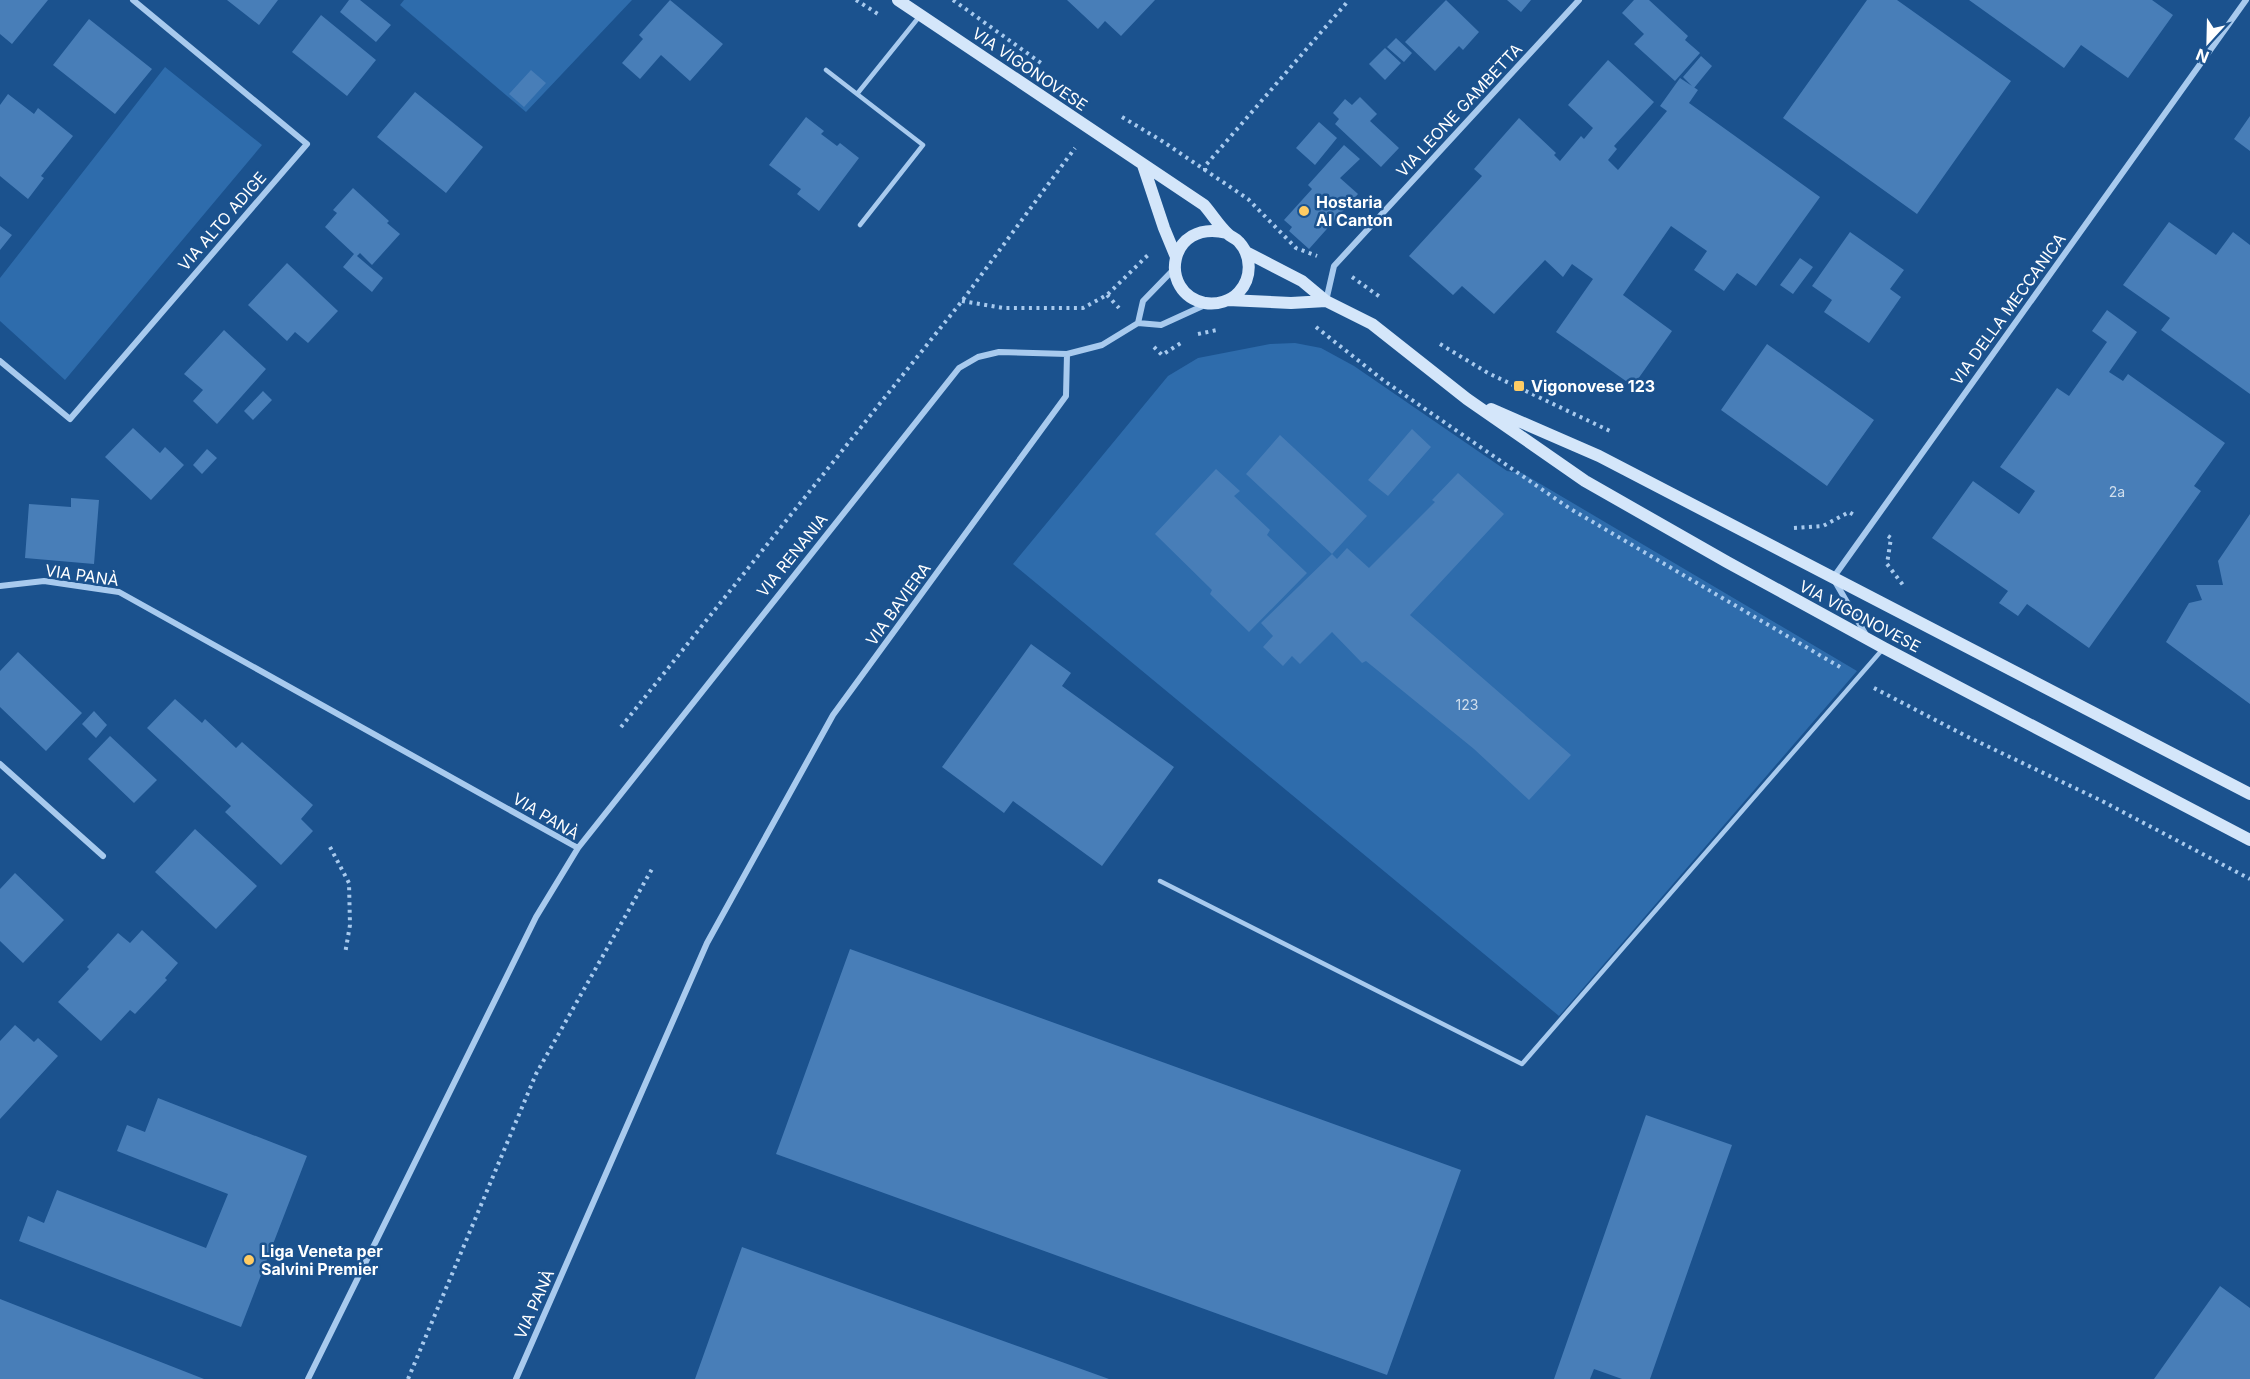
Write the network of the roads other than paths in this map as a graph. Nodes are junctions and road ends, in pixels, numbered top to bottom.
1 (133, 0) edge
2 (898, 0) edge
3 (1579, 0) edge
4 (2246, 0) edge
5 (921, 15) junction
6 (826, 70) dead end
7 (857, 94) junction
8 (1143, 165) junction
9 (860, 225) dead end
10 (1227, 233) junction
11 (1246, 252) junction
12 (1176, 262) junction
13 (1228, 300) junction
14 (1326, 301) junction
15 (1208, 304) junction
16 (1138, 323) junction
17 (1067, 354) junction
18 (0, 361) edge
19 (1467, 399) junction
20 (1833, 578) junction
21 (0, 586) edge
22 (1868, 639) junction
23 (1884, 648) junction
24 (0, 764) edge
25 (2250, 794) edge
26 (2250, 840) edge
27 (578, 848) junction
28 (103, 856) dead end
29 (1160, 881) dead end
30 (707, 943) joint
31 (308, 1379) edge
32 (516, 1379) edge

1 - 18 street, VIA ALTO ADIGE
2 - 5 main road, VIA VIGONOVESE
3 - 14 street, VIA LEONE GAMBETTA
4 - 20 street, VIA DELLA MECCANICA
5 - 7 lane
5 - 8 main road, VIA VIGONOVESE
6 - 7 lane
7 - 9 lane
8 - 10 main road, VIA VIGONOVESE
8 - 12 main road
10 - 11 main road, VIA VIGONOVESE
10 - 12 main road
11 - 13 main road
11 - 14 main road, VIA VIGONOVESE
12 - 15 main road
12 - 16 street
13 - 14 main road, VIA VIGONOVESE
13 - 15 main road, VIA VIGONOVESE
14 - 19 main road, VIA VIGONOVESE
15 - 16 street
16 - 17 street
17 - 27 street, VIA RENANIA
17 - 30 street, VIA BAVIERA
19 - 20 main road, VIA VIGONOVESE
19 - 22 main road, VIA VIGONOVESE
20 - 22 street
20 - 25 main road, VIA VIGONOVESE
21 - 27 street, VIA PANÀ
22 - 23 main road, VIA VIGONOVESE
23 - 26 main road, VIA VIGONOVESE
23 - 29 lane
24 - 28 street
27 - 31 street, VIA PANÀ
30 - 32 street, VIA PANÀ

